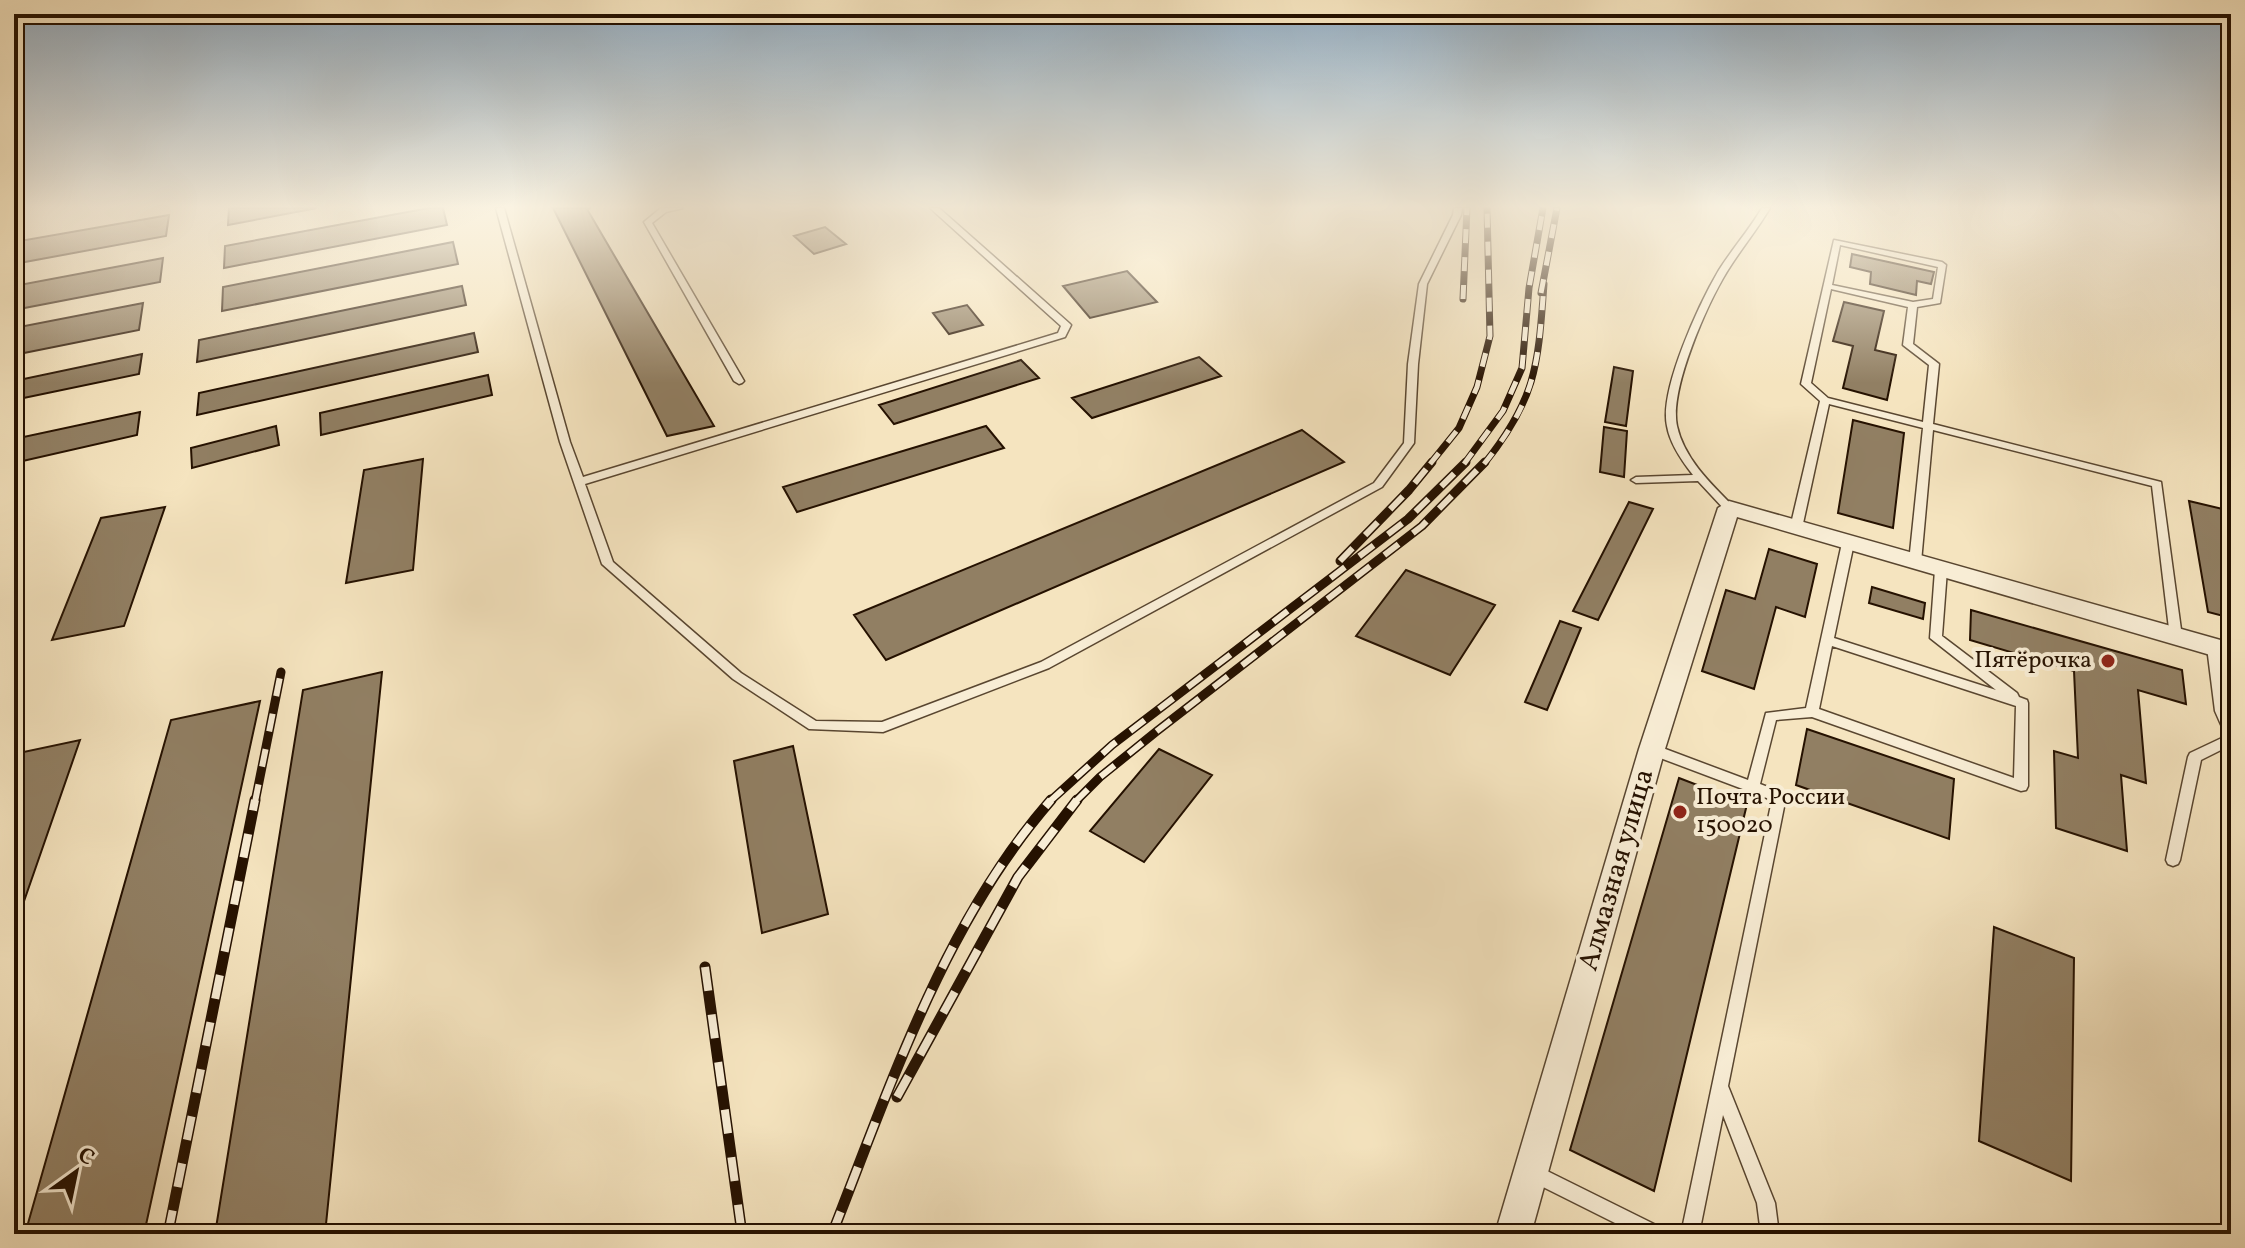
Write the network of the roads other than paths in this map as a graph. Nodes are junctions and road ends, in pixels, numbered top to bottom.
1 (517, 266) edge
2 (673, 266) edge
3 (1000, 266) edge
4 (1432, 266) edge
5 (1728, 266) edge
6 (1831, 266) edge
7 (1942, 266) edge
8 (1827, 286) junction
9 (1913, 305) junction
10 (739, 381) dead end
11 (1825, 400) junction
12 (1928, 426) junction
13 (1699, 478) junction
14 (1636, 480) dead end
15 (579, 482) junction
16 (1729, 508) junction
17 (1796, 528) junction
18 (1848, 543) junction
19 (1915, 562) junction
20 (1941, 570) junction
21 (2176, 637) junction
22 (1827, 640) junction
23 (2222, 650) edge
24 (2022, 703) junction
25 (1812, 712) junction
26 (2231, 733) edge
27 (2231, 739) edge
28 (1652, 749) junction
29 (1753, 787) junction
30 (2173, 860) dead end
31 (1720, 1086) junction
32 (1530, 1172) junction
33 (1513, 1234) edge
34 (1656, 1234) edge
35 (1690, 1234) edge
36 (1770, 1234) edge

1 - 15 lane
2 - 10 lane
3 - 15 lane
4 - 15 lane
5 - 13 lane
6 - 8 lane
7 - 9 lane
8 - 9 lane
8 - 11 lane
9 - 12 lane
11 - 12 lane
11 - 17 lane
12 - 19 lane
12 - 21 lane
13 - 14 lane
13 - 16 lane
16 - 17 street
16 - 28 street, Алмазная улица
17 - 18 street
18 - 19 street
18 - 22 lane
19 - 20 street
20 - 21 street
20 - 24 lane
21 - 23 street
22 - 24 lane
22 - 25 lane
23 - 26 lane
24 - 25 lane
25 - 29 lane
27 - 30 lane
28 - 29 lane
28 - 32 street, Алмазная улица
29 - 31 lane
31 - 35 lane
31 - 36 lane
32 - 33 street, Алмазная улица
32 - 34 lane

